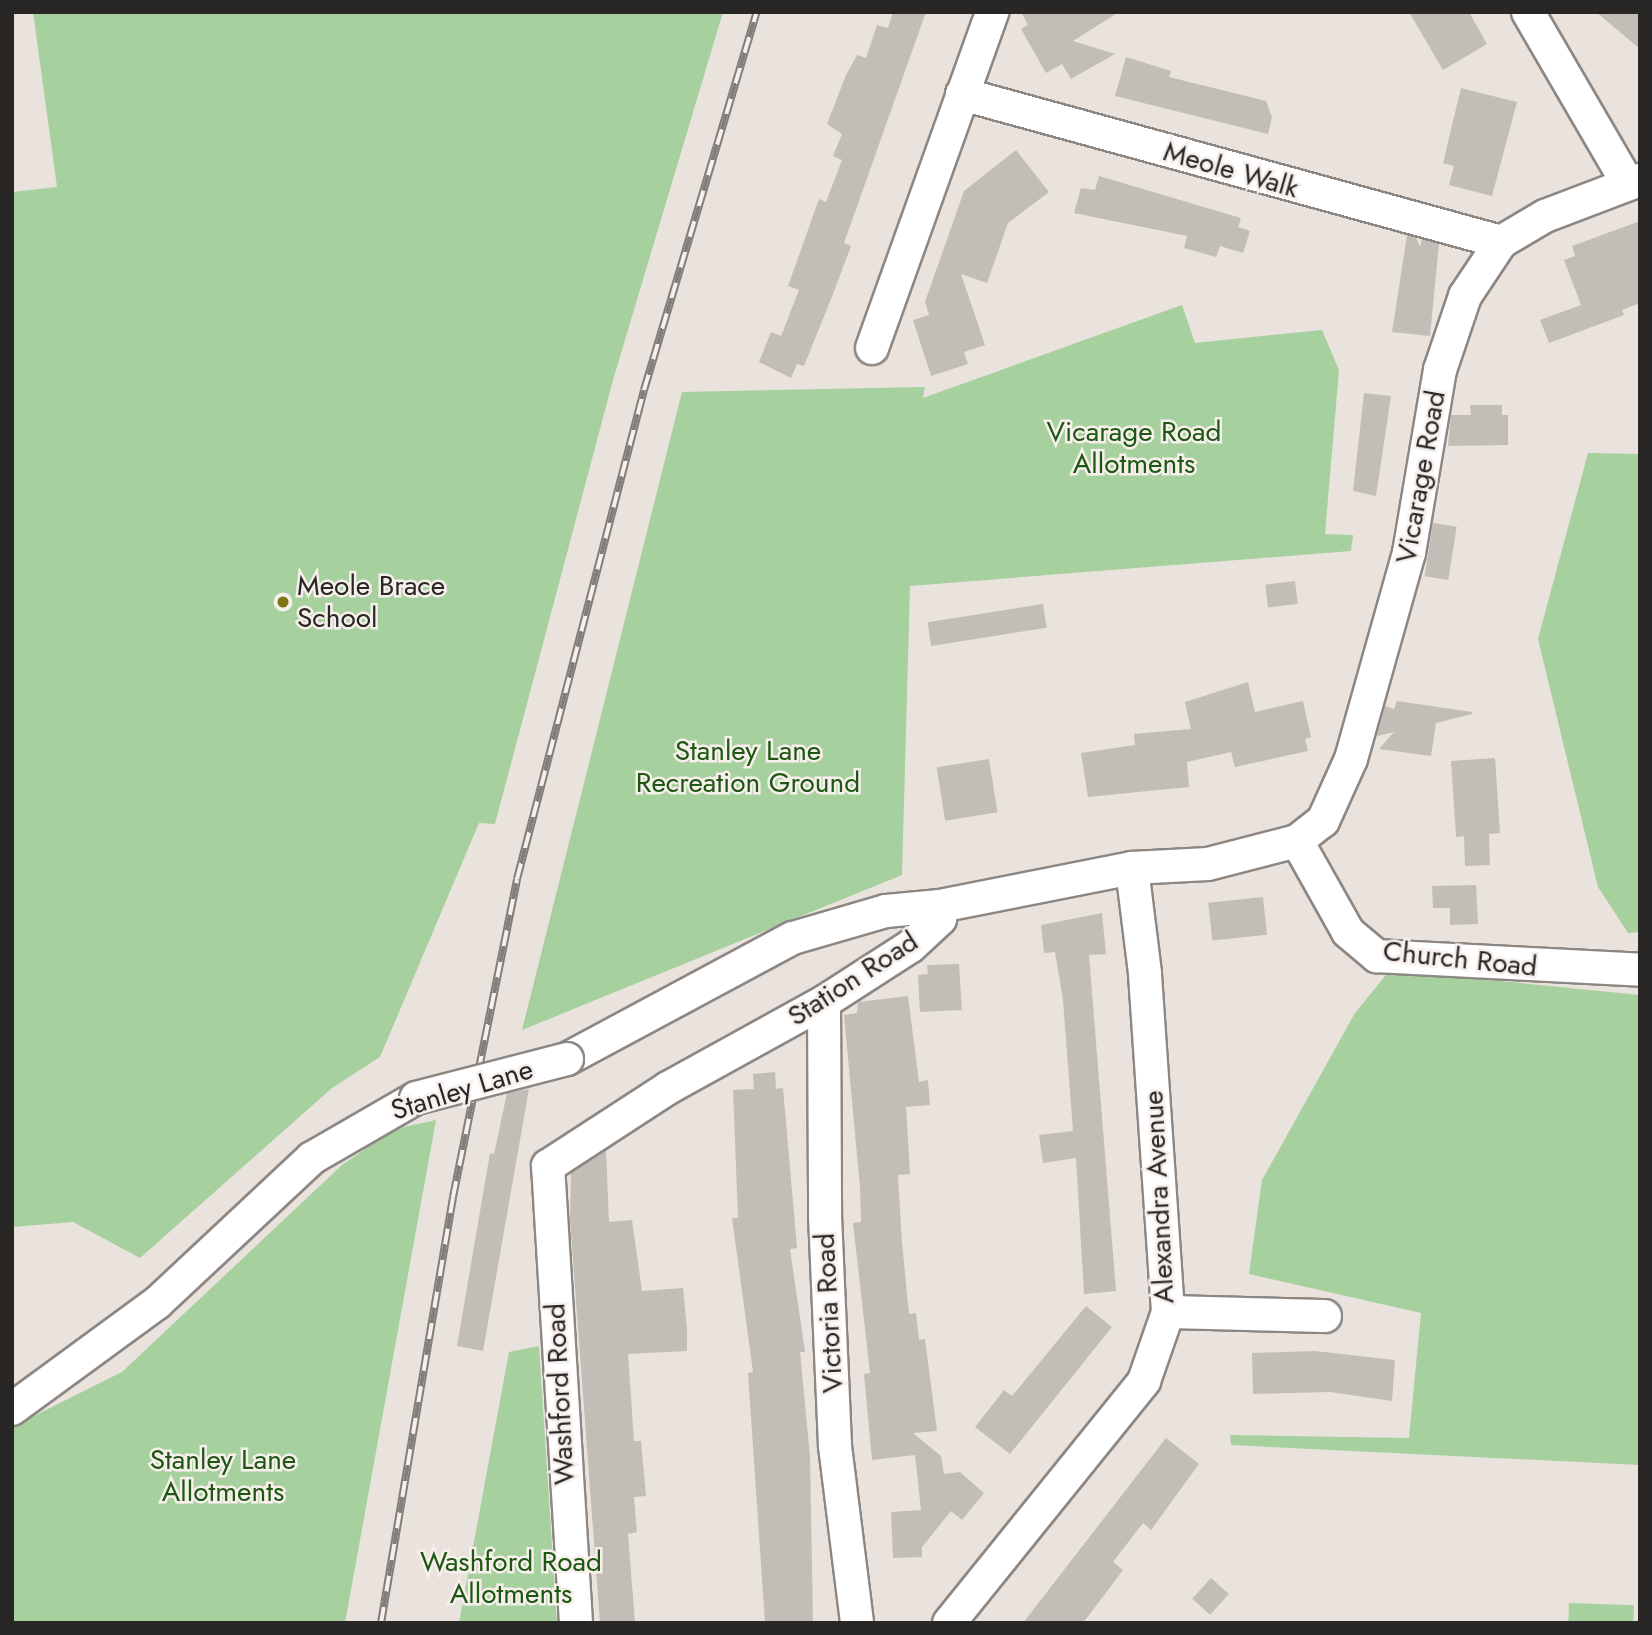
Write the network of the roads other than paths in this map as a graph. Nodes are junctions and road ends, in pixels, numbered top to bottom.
1 (992, 12) edge
2 (1528, 12) edge
3 (962, 94) junction
4 (1633, 181) edge
5 (1501, 242) junction
6 (872, 348) dead end
7 (1297, 841) junction
8 (1132, 868) junction
9 (940, 905) junction
10 (1640, 970) edge
11 (824, 1002) junction
12 (548, 1166) joint
13 (1168, 1312) junction
14 (1325, 1316) dead end
15 (12, 1409) edge
16 (576, 1623) edge
17 (857, 1623) edge
18 (949, 1623) edge

1 - 3 street
2 - 4 street
3 - 5 street, Meole Walk
3 - 6 street
4 - 5 street, Vicarage Road
5 - 7 street, Vicarage Road
7 - 8 street, Station Road
7 - 10 street, Church Road
8 - 9 street, Station Road
8 - 13 street, Alexandra Avenue
9 - 11 street, Station Road
9 - 15 street, Stanley Lane, bridge
11 - 12 street, Station Road
11 - 17 street, Victoria Road
12 - 16 street, Washford Road
13 - 14 street
13 - 18 street, Alexandra Avenue

